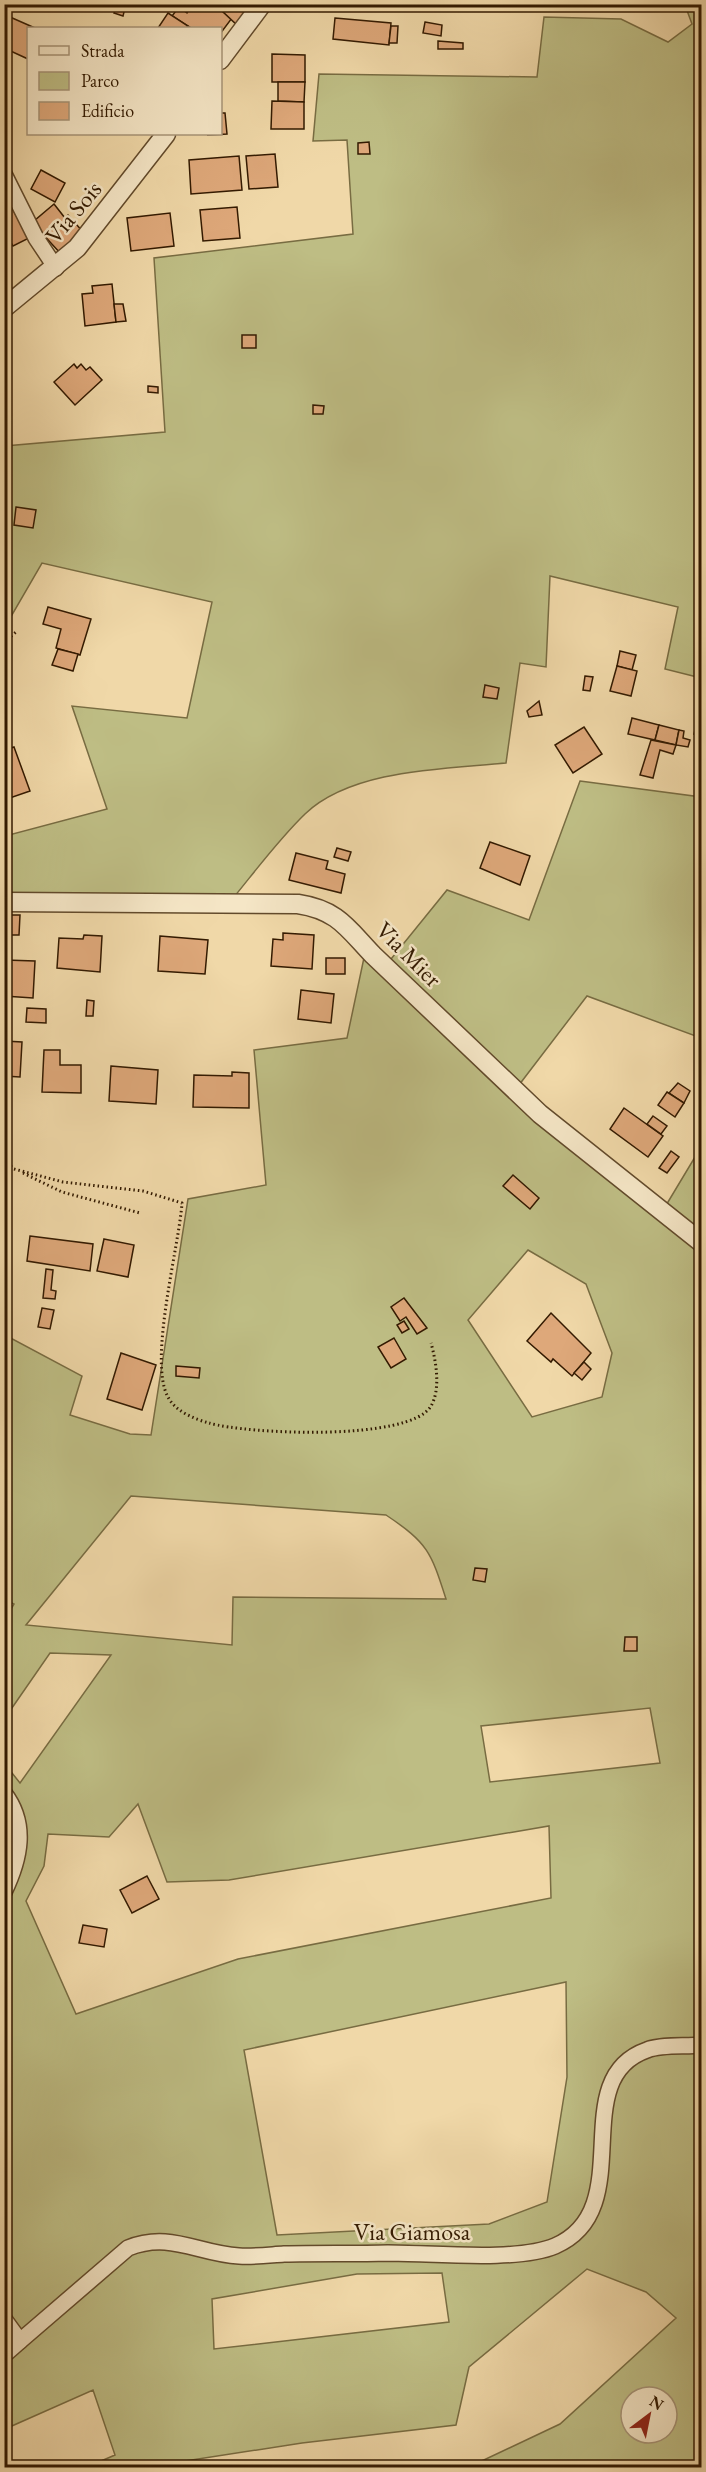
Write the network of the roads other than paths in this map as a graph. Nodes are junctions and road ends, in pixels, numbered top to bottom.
1 (262, 4) edge
2 (222, 57) edge
3 (165, 135) edge
4 (4, 174) edge
5 (56, 268) junction
6 (4, 308) edge
7 (4, 902) edge
8 (702, 1243) edge
9 (8, 1798) edge
10 (4, 1892) edge
11 (702, 2045) edge
12 (4, 2319) edge
13 (20, 2341) junction
14 (4, 2355) edge

1 - 2 street
3 - 5 street, Via Sois
4 - 5 street
5 - 6 street, Via Sois
7 - 8 street, Via Mier
9 - 10 street
11 - 13 street, Via Giamosa
12 - 13 street
13 - 14 street, Via Giamosa

